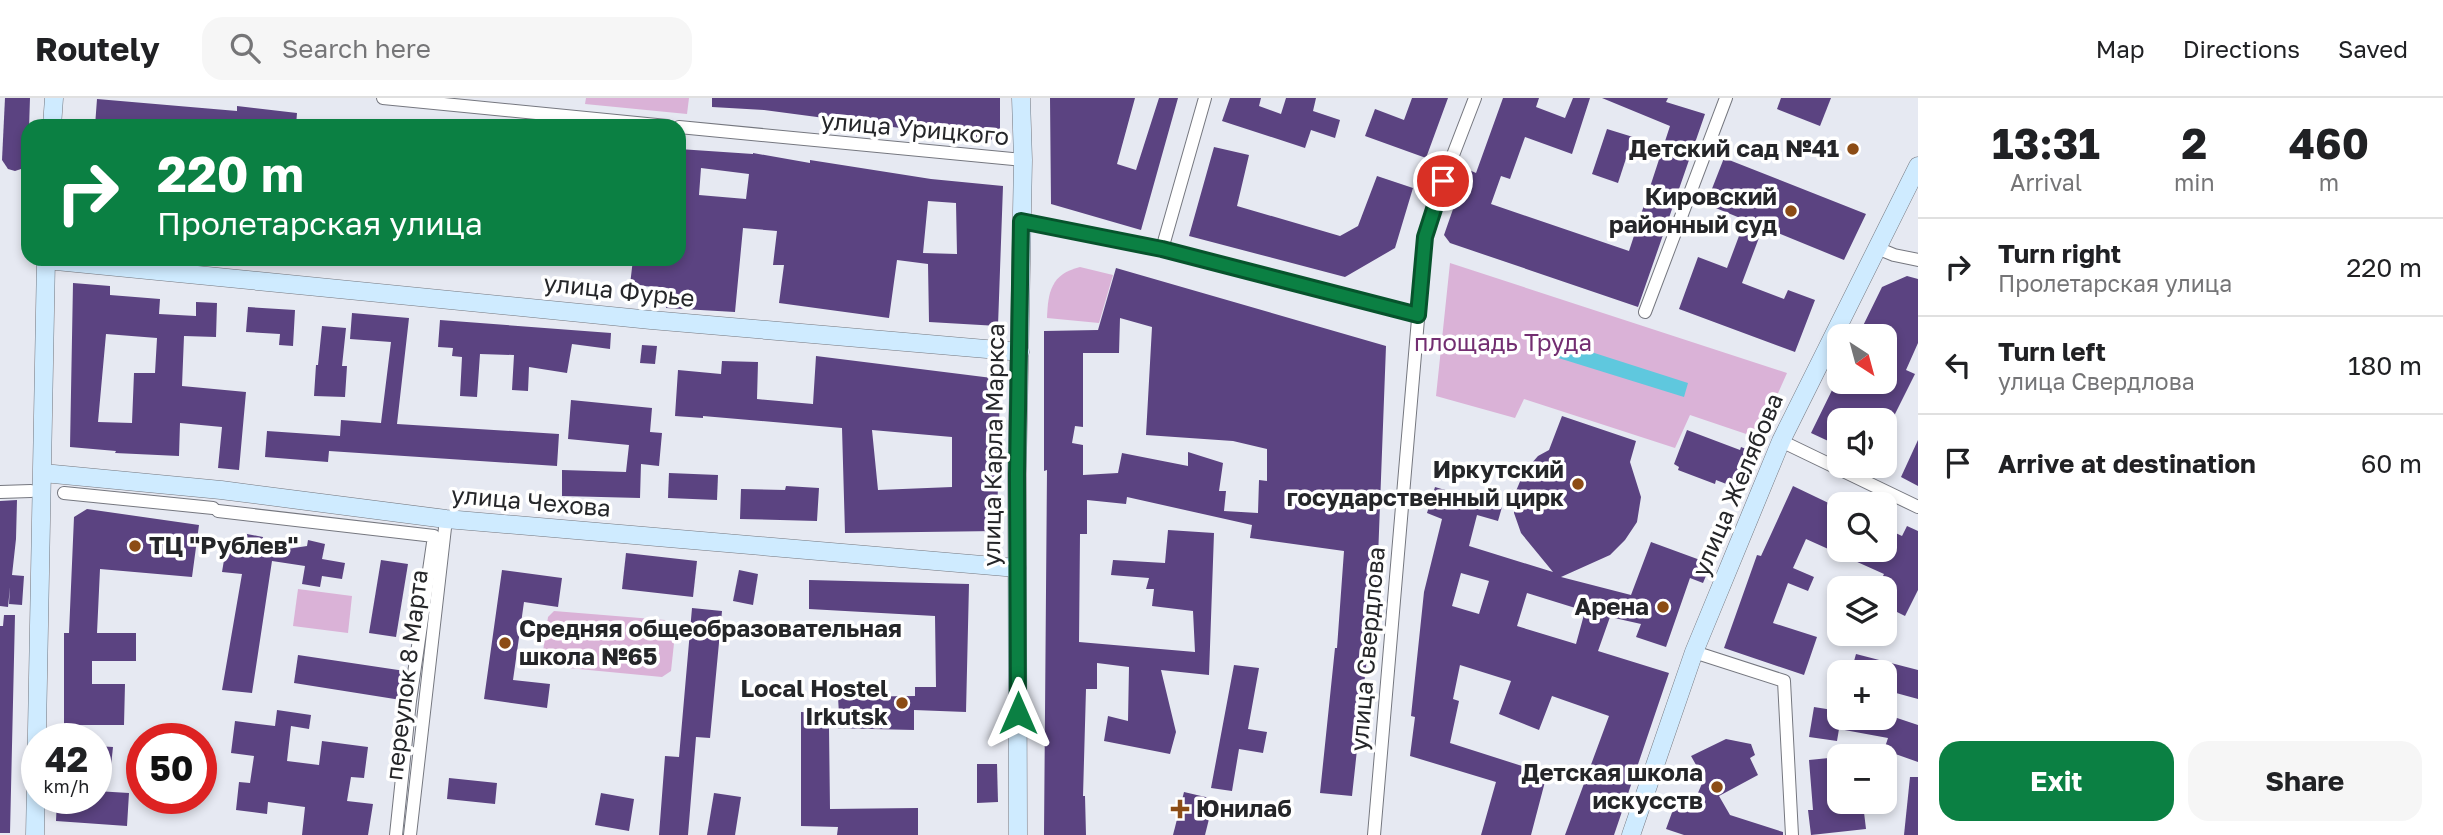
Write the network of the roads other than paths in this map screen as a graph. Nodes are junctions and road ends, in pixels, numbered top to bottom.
1 (54, 98) edge
2 (383, 98) edge
3 (1021, 98) edge
4 (1205, 98) edge
5 (1475, 98) edge
6 (1726, 98) edge
7 (52, 119) edge
8 (596, 119) edge
9 (686, 128) edge
10 (1023, 160) junction
11 (1918, 166) edge
12 (1021, 221) junction
13 (1877, 248) junction
14 (1162, 249) junction
15 (1918, 260) edge
16 (46, 266) edge
17 (106, 266) edge
18 (1645, 312) dead end
19 (1418, 315) junction
20 (1020, 352) junction
21 (1781, 441) junction
22 (43, 473) junction
23 (31, 491) dead end
24 (0, 492) edge
25 (64, 493) dead end
26 (1918, 507) edge
27 (446, 519) junction
28 (1017, 568) junction
29 (1695, 652) junction
30 (36, 835) edge
31 (396, 835) edge
32 (410, 835) edge
33 (1018, 835) edge
34 (1374, 835) edge
35 (1631, 835) edge
36 (1792, 835) edge

1 - 7 street
2 - 8 street
3 - 10 street, улица Карла Маркса
4 - 14 street
5 - 19 street, улица Свердлова
6 - 18 street
9 - 10 street, улица Урицкого
10 - 12 street, улица Карла Маркса
11 - 13 street, улица Желябова
12 - 14 street
12 - 20 street, улица Карла Маркса
13 - 15 street
13 - 21 street, улица Желябова
14 - 19 street
16 - 22 street
17 - 20 street, улица Фурье
19 - 34 street, улица Свердлова
20 - 28 street, улица Карла Маркса
21 - 26 street
21 - 29 street, улица Желябова
22 - 27 street, улица Чехова
22 - 30 street
23 - 24 street
25 - 31 street
27 - 28 street, улица Чехова
27 - 32 street, переулок 8 Марта
28 - 33 street, улица Карла Маркса
29 - 35 street, улица Желябова
29 - 36 street

